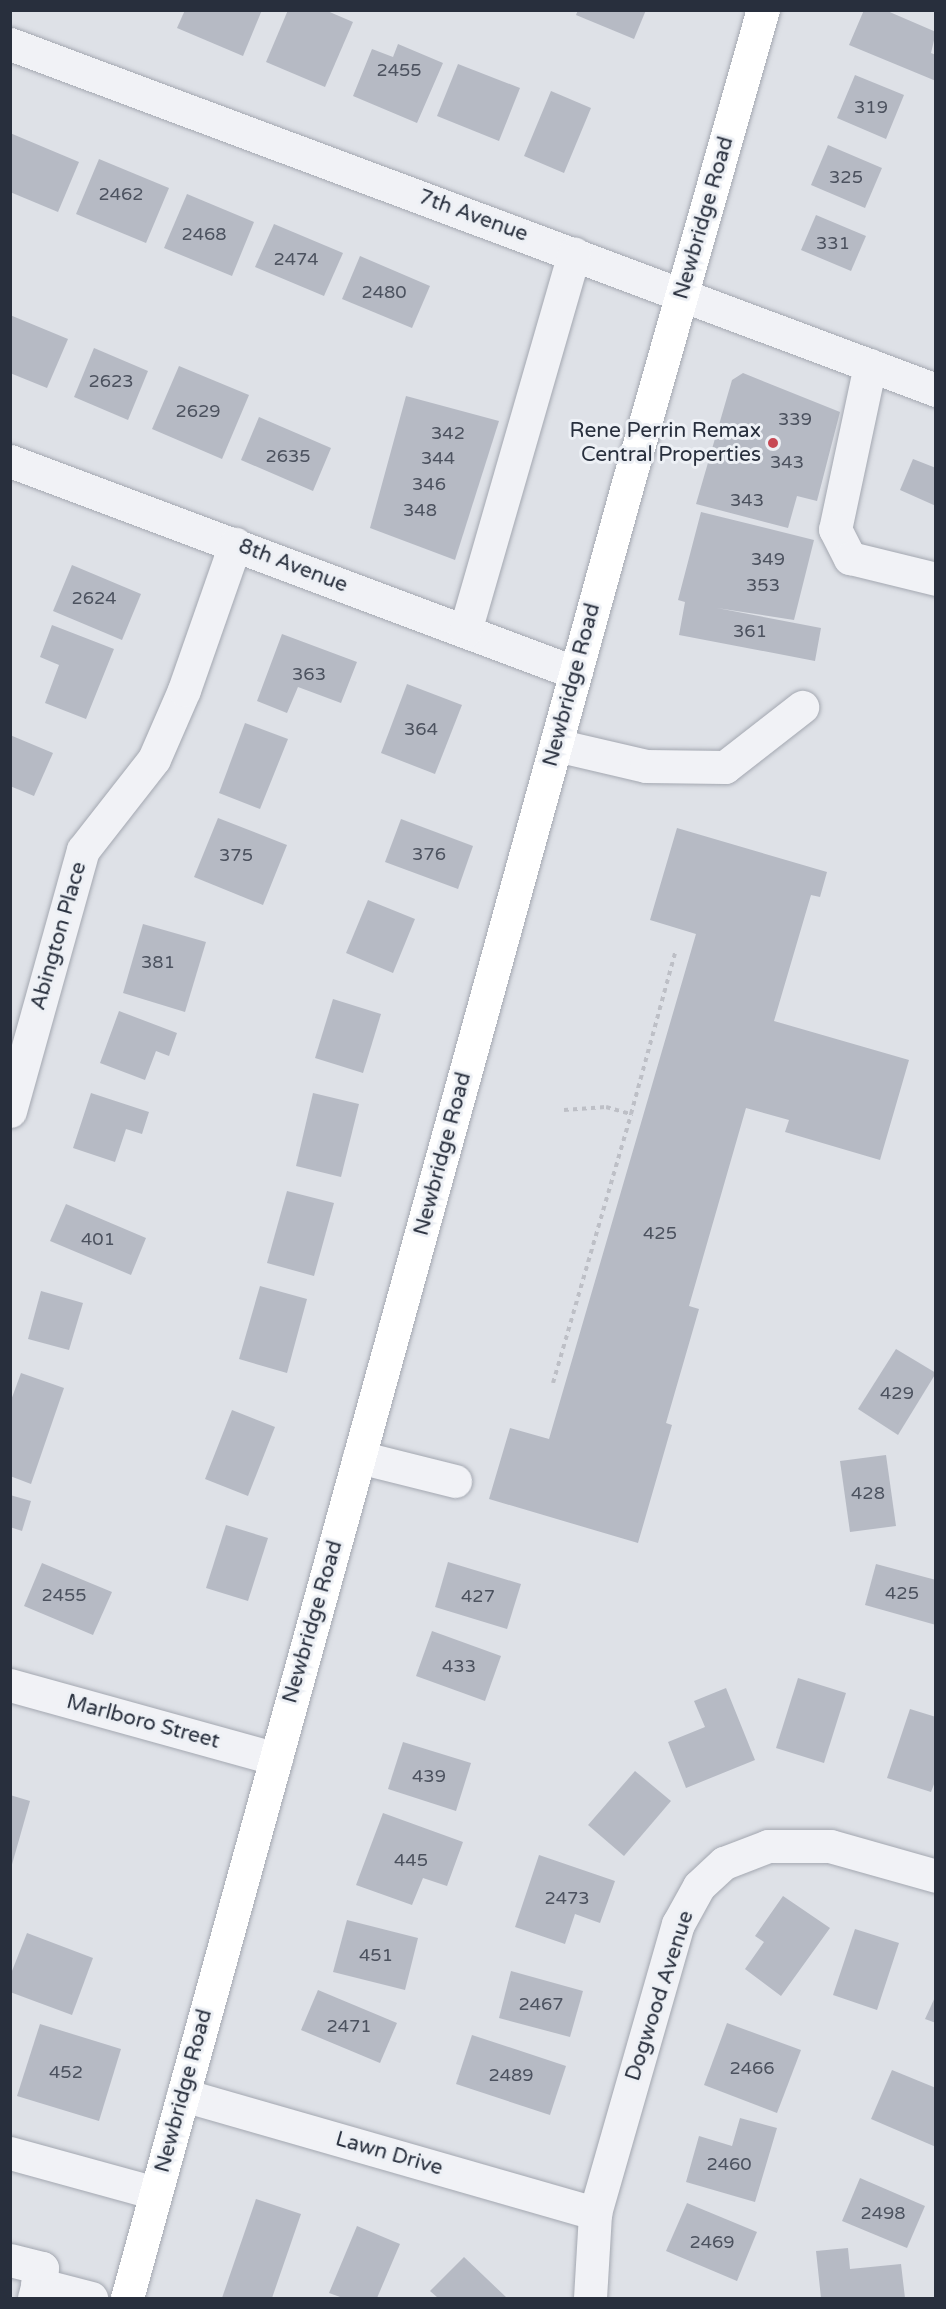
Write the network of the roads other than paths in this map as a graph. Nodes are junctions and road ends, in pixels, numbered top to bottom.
1 (764, 10) edge
2 (10, 44) edge
3 (574, 253) junction
4 (682, 294) junction
5 (870, 365) junction
6 (936, 390) edge
7 (10, 461) edge
8 (235, 544) junction
9 (936, 579) edge
10 (465, 631) junction
11 (576, 673) junction
12 (802, 707) dead end
13 (556, 745) junction
14 (10, 1111) edge
15 (359, 1457) junction
16 (455, 1481) dead end
17 (10, 1685) edge
18 (276, 1759) junction
19 (936, 1876) edge
20 (183, 2095) junction
21 (10, 2153) edge
22 (155, 2193) junction
23 (595, 2213) junction
24 (10, 2260) edge
25 (36, 2291) edge
26 (91, 2298) edge
27 (126, 2298) edge
28 (590, 2298) edge

1 - 4 main road, Newbridge Road
2 - 3 street, 7th Avenue
3 - 4 street, 7th Avenue
3 - 10 street
4 - 5 street, 7th Avenue
4 - 11 main road, Newbridge Road
5 - 6 street, 7th Avenue
5 - 9 street
7 - 8 street, 8th Avenue
8 - 10 street, 8th Avenue
8 - 14 street, Abington Place
10 - 11 street, 8th Avenue
11 - 13 main road, Newbridge Road
12 - 13 street
13 - 15 main road, Newbridge Road
15 - 16 street
15 - 18 main road, Newbridge Road
17 - 18 street, Marlboro Street
18 - 20 main road, Newbridge Road
19 - 23 street, Dogwood Avenue
20 - 22 main road, Newbridge Road
20 - 23 street, Lawn Drive
21 - 22 street
22 - 27 main road, Newbridge Road
23 - 28 street, Dogwood Avenue
24 - 25 street
25 - 26 street

